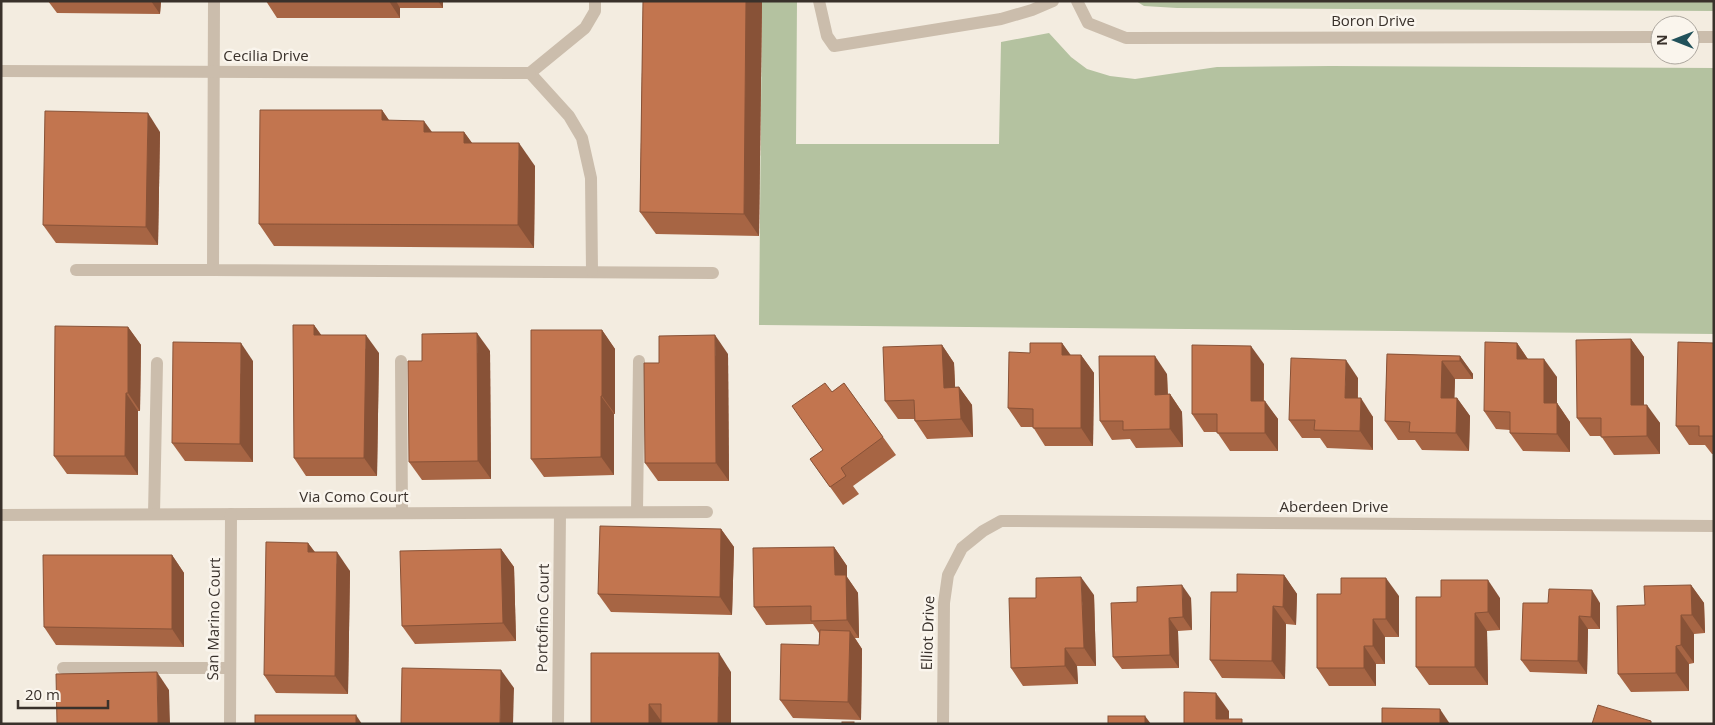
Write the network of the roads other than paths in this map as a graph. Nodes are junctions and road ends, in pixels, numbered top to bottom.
1 (214, 1) edge
2 (595, 1) edge
3 (819, 1) edge
4 (1053, 1) edge
5 (1076, 1) edge
6 (1650, 37) edge
7 (1700, 37) edge
8 (1714, 37) edge
9 (1, 71) edge
10 (214, 72) junction
11 (530, 73) junction
12 (76, 270) dead end
13 (214, 270) junction
14 (592, 271) junction
15 (713, 273) dead end
16 (639, 361) dead end
17 (401, 362) dead end
18 (157, 363) dead end
19 (637, 512) junction
20 (707, 512) dead end
21 (402, 513) junction
22 (560, 513) junction
23 (154, 514) junction
24 (232, 514) junction
25 (1, 515) edge
26 (1714, 526) edge
27 (962, 548) joint
28 (63, 668) dead end
29 (230, 668) junction
30 (230, 724) edge
31 (558, 724) edge
32 (943, 724) edge

1 - 10 street
2 - 11 street
3 - 4 street
5 - 6 street, Boron Drive
7 - 8 street
9 - 10 street, Cecilia Drive
10 - 11 street, Cecilia Drive
10 - 13 street
11 - 14 street
12 - 13 street
13 - 14 street
14 - 15 street
16 - 19 street
17 - 21 street
18 - 23 street
19 - 20 street, Via Como Court
19 - 22 street, Via Como Court
21 - 22 street, Via Como Court
21 - 24 street, Via Como Court
22 - 31 street, Portofino Court
23 - 24 street, Via Como Court
23 - 25 street, Via Como Court
24 - 29 street, San Marino Court
26 - 27 street, Aberdeen Drive
27 - 32 street, Elliot Drive
28 - 29 street
29 - 30 street, San Marino Court

